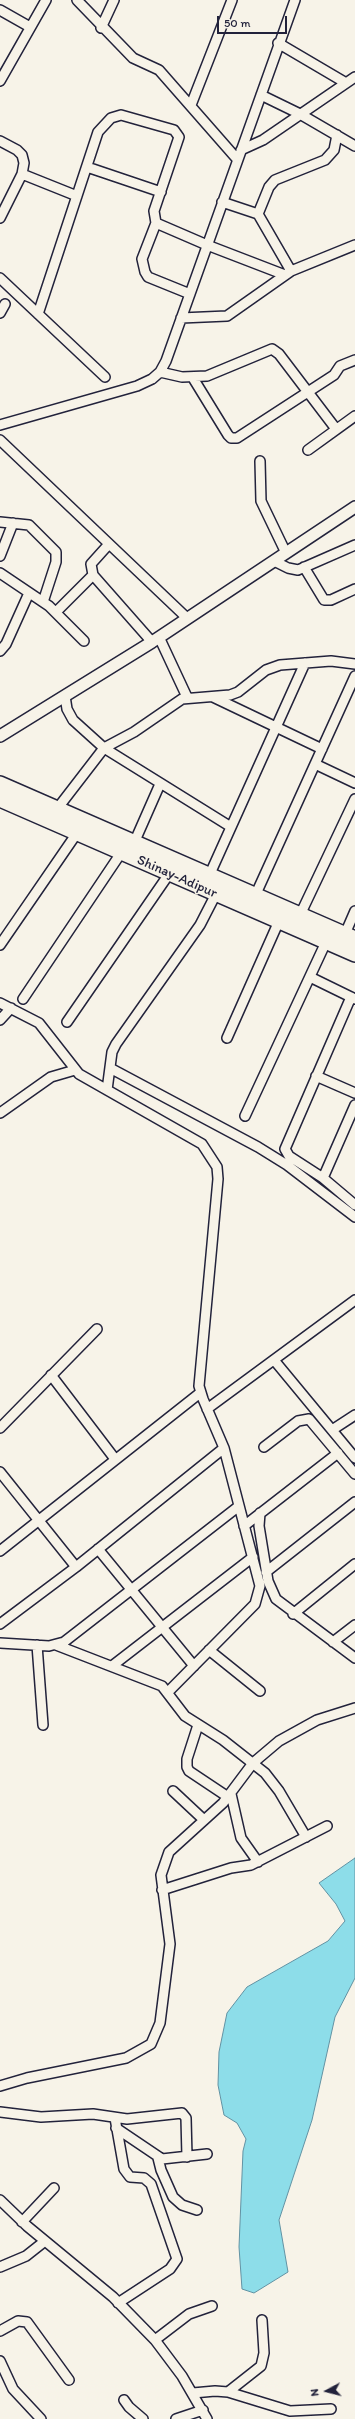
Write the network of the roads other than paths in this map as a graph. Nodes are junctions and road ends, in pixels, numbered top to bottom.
1 (46, 0) edge
2 (77, 0) edge
3 (114, 0) edge
4 (232, 0) edge
5 (295, 0) edge
6 (0, 10) edge
7 (30, 27) junction
8 (102, 28) junction
9 (278, 43) junction
10 (355, 77) edge
11 (0, 81) edge
12 (346, 83) junction
13 (261, 95) junction
14 (191, 105) junction
15 (300, 114) junction
16 (337, 135) junction
17 (0, 141) edge
18 (355, 146) edge
19 (239, 154) junction
20 (87, 167) junction
21 (22, 174) junction
22 (161, 192) junction
23 (77, 196) junction
24 (222, 202) junction
25 (258, 214) junction
26 (0, 218) edge
27 (156, 223) junction
28 (355, 244) edge
29 (207, 245) junction
30 (288, 273) junction
31 (0, 278) edge
32 (190, 294) junction
33 (5, 304) dead end
34 (0, 313) edge
35 (38, 314) junction
36 (181, 318) junction
37 (355, 360) edge
38 (160, 372) junction
39 (106, 377) dead end
40 (193, 378) junction
41 (308, 392) junction
42 (355, 416) edge
43 (0, 425) edge
44 (336, 429) junction
45 (0, 440) edge
46 (308, 450) dead end
47 (260, 461) dead end
48 (355, 507) edge
49 (0, 522) edge
50 (13, 523) junction
51 (109, 544) junction
52 (355, 545) edge
53 (286, 553) junction
54 (0, 556) edge
55 (274, 561) junction
56 (304, 568) junction
57 (0, 573) edge
58 (93, 575) junction
59 (355, 589) edge
60 (29, 593) junction
61 (43, 602) junction
62 (56, 612) junction
63 (186, 618) junction
64 (155, 639) junction
65 (84, 641) dead end
66 (0, 650) edge
67 (305, 663) junction
68 (355, 664) edge
69 (355, 676) edge
70 (65, 696) junction
71 (212, 696) junction
72 (187, 697) junction
73 (276, 727) junction
74 (0, 736) edge
75 (104, 748) junction
76 (322, 749) junction
77 (315, 764) junction
78 (355, 782) edge
79 (0, 784) edge
80 (160, 784) junction
81 (0, 799) edge
82 (355, 799) edge
83 (57, 809) junction
84 (231, 827) junction
85 (77, 833) junction
86 (134, 843) junction
87 (121, 853) junction
88 (169, 874) junction
89 (216, 884) junction
90 (255, 896) junction
91 (355, 911) edge
92 (300, 915) junction
93 (279, 921) junction
94 (350, 936) edge
95 (326, 942) junction
96 (0, 945) edge
97 (355, 954) edge
98 (310, 977) junction
99 (353, 998) edge
100 (23, 999) dead end
101 (0, 1003) edge
102 (11, 1008) junction
103 (0, 1020) edge
104 (67, 1022) dead end
105 (227, 1038) dead end
106 (110, 1068) junction
107 (75, 1070) junction
108 (316, 1076) junction
109 (107, 1090) junction
110 (355, 1093) edge
111 (355, 1105) edge
112 (0, 1113) edge
113 (245, 1116) dead end
114 (323, 1178) junction
115 (355, 1204) edge
116 (355, 1217) edge
117 (355, 1300) edge
118 (97, 1329) dead end
119 (274, 1360) junction
120 (51, 1376) junction
121 (200, 1393) junction
122 (207, 1409) junction
123 (355, 1416) edge
124 (0, 1428) edge
125 (332, 1430) junction
126 (264, 1447) dead end
127 (224, 1448) junction
128 (338, 1453) junction
129 (355, 1458) edge
130 (115, 1460) junction
131 (0, 1472) edge
132 (355, 1474) edge
133 (355, 1502) edge
134 (239, 1506) junction
135 (260, 1513) junction
136 (38, 1520) junction
137 (244, 1526) junction
138 (98, 1549) junction
139 (0, 1551) edge
140 (253, 1557) junction
141 (355, 1564) edge
142 (76, 1566) junction
143 (266, 1572) junction
144 (131, 1590) junction
145 (293, 1614) junction
146 (0, 1624) edge
147 (355, 1625) edge
148 (162, 1628) junction
149 (333, 1642) junction
150 (0, 1643) edge
151 (37, 1645) junction
152 (56, 1645) junction
153 (209, 1650) junction
154 (355, 1658) edge
155 (112, 1666) junction
156 (194, 1666) junction
157 (260, 1691) dead end
158 (168, 1692) junction
159 (355, 1708) edge
160 (43, 1725) dead end
161 (198, 1725) junction
162 (253, 1763) junction
163 (173, 1791) dead end
164 (230, 1795) junction
165 (204, 1820) junction
166 (327, 1826) dead end
167 (306, 1837) junction
168 (258, 1862) junction
169 (162, 1890) junction
170 (0, 2086) edge
171 (0, 2112) edge
172 (115, 2118) junction
173 (116, 2128) junction
174 (207, 2154) dead end
175 (187, 2156) junction
176 (158, 2158) junction
177 (54, 2188) dead end
178 (0, 2200) edge
179 (197, 2210) dead end
180 (22, 2222) junction
181 (45, 2241) junction
182 (0, 2267) edge
183 (118, 2303) junction
184 (212, 2306) dead end
185 (262, 2320) dead end
186 (0, 2330) edge
187 (156, 2342) junction
188 (0, 2361) edge
189 (69, 2380) dead end
190 (228, 2392) junction
191 (193, 2393) junction
192 (124, 2400) dead end
193 (331, 2409) dead end
194 (203, 2410) junction
195 (41, 2419) edge
196 (142, 2419) edge
197 (176, 2419) edge
198 (207, 2419) edge

1 - 7 street
2 - 8 street
3 - 8 street
4 - 14 street
5 - 9 street
6 - 7 street
7 - 11 street
8 - 14 street
9 - 12 street
9 - 13 street
10 - 12 street
12 - 15 street
13 - 15 street
13 - 19 street
14 - 19 street
15 - 16 street
15 - 19 street
16 - 18 street
16 - 25 street
17 - 21 street
19 - 24 street
20 - 22 street
20 - 22 street
20 - 23 street
21 - 23 street
21 - 26 street
22 - 27 street
23 - 35 street
24 - 25 street
24 - 29 street
25 - 30 street
27 - 29 street
27 - 32 street
28 - 30 street
29 - 30 street
29 - 32 street
30 - 36 street
31 - 35 street
32 - 36 street
33 - 34 street
35 - 39 street
36 - 38 street
37 - 41 street
38 - 40 street
38 - 43 street
40 - 41 street
40 - 41 street
41 - 44 street
42 - 44 street
44 - 46 street
45 - 51 street
47 - 53 street
48 - 53 street
49 - 50 street
50 - 54 street
50 - 61 street
51 - 58 street
51 - 63 street
52 - 56 street
53 - 55 street
55 - 56 street
55 - 63 street
56 - 59 street
57 - 60 street
58 - 62 street
58 - 64 street
60 - 61 street
60 - 66 street
61 - 62 street
62 - 65 street
63 - 64 street
64 - 70 street
64 - 72 street
67 - 68 street
67 - 71 street
67 - 73 street
69 - 76 street
70 - 74 street
70 - 75 street
71 - 72 street
71 - 73 street
72 - 75 street
73 - 76 street
73 - 84 street
75 - 80 street
75 - 83 street
76 - 77 street
77 - 78 street
77 - 90 street
79 - 83 main road, Shinay-Adipur
80 - 84 street
80 - 86 street
81 - 85 main road, Shinay-Adipur
82 - 92 street
83 - 86 main road, Shinay-Adipur
84 - 89 street
85 - 87 main road, Shinay-Adipur
85 - 96 street
86 - 89 main road, Shinay-Adipur
87 - 88 main road, Shinay-Adipur
87 - 100 street
88 - 89 main road, Shinay-Adipur
88 - 104 street
89 - 90 main road, Shinay-Adipur
89 - 93 main road, Shinay-Adipur
89 - 106 street
90 - 92 main road, Shinay-Adipur
91 - 94 street
92 - 94 main road, Shinay-Adipur
93 - 95 main road, Shinay-Adipur
93 - 105 street
95 - 97 main road, Shinay-Adipur
95 - 98 street
98 - 99 street
98 - 113 street
99 - 108 street
101 - 102 street
102 - 103 street
102 - 107 street
106 - 109 street
106 - 116 street
107 - 109 street
107 - 112 street
108 - 110 street
108 - 114 street
109 - 121 street
111 - 114 street
114 - 115 street
117 - 119 street
118 - 120 street
119 - 122 street
119 - 125 street
120 - 124 street
120 - 130 street
121 - 122 street
121 - 130 street
122 - 127 street
123 - 125 street
125 - 129 street
126 - 128 street
127 - 134 street
127 - 138 street
128 - 132 street
128 - 135 street
130 - 136 street
131 - 136 street
133 - 143 street
134 - 137 street
134 - 144 street
135 - 137 street
135 - 143 street
136 - 139 street
136 - 142 street
137 - 140 street
138 - 142 street
138 - 144 street
140 - 148 street
140 - 153 street
141 - 145 street
142 - 146 street
143 - 145 street
144 - 148 street
144 - 152 street
145 - 149 street
147 - 149 street
148 - 155 street
148 - 156 street
149 - 154 street
150 - 151 street
151 - 152 street
151 - 160 street
152 - 155 street
153 - 156 street
153 - 157 street
155 - 158 street
156 - 158 street
158 - 161 street
159 - 162 street
161 - 162 street
161 - 164 street
162 - 164 street
162 - 167 street
163 - 165 street
164 - 165 street
164 - 168 street
165 - 169 street
166 - 167 street
167 - 168 street
168 - 169 street
169 - 170 street
171 - 172 street
172 - 173 street
172 - 175 street
173 - 176 street
173 - 183 street
174 - 175 street
175 - 176 street
176 - 179 street
177 - 180 street
178 - 180 street
180 - 181 street
181 - 182 street
181 - 183 street
183 - 187 street
184 - 187 street
185 - 190 street
186 - 189 street
187 - 191 street
188 - 195 street
190 - 191 street
190 - 193 street
191 - 194 street
192 - 196 street
194 - 197 street
194 - 198 street

